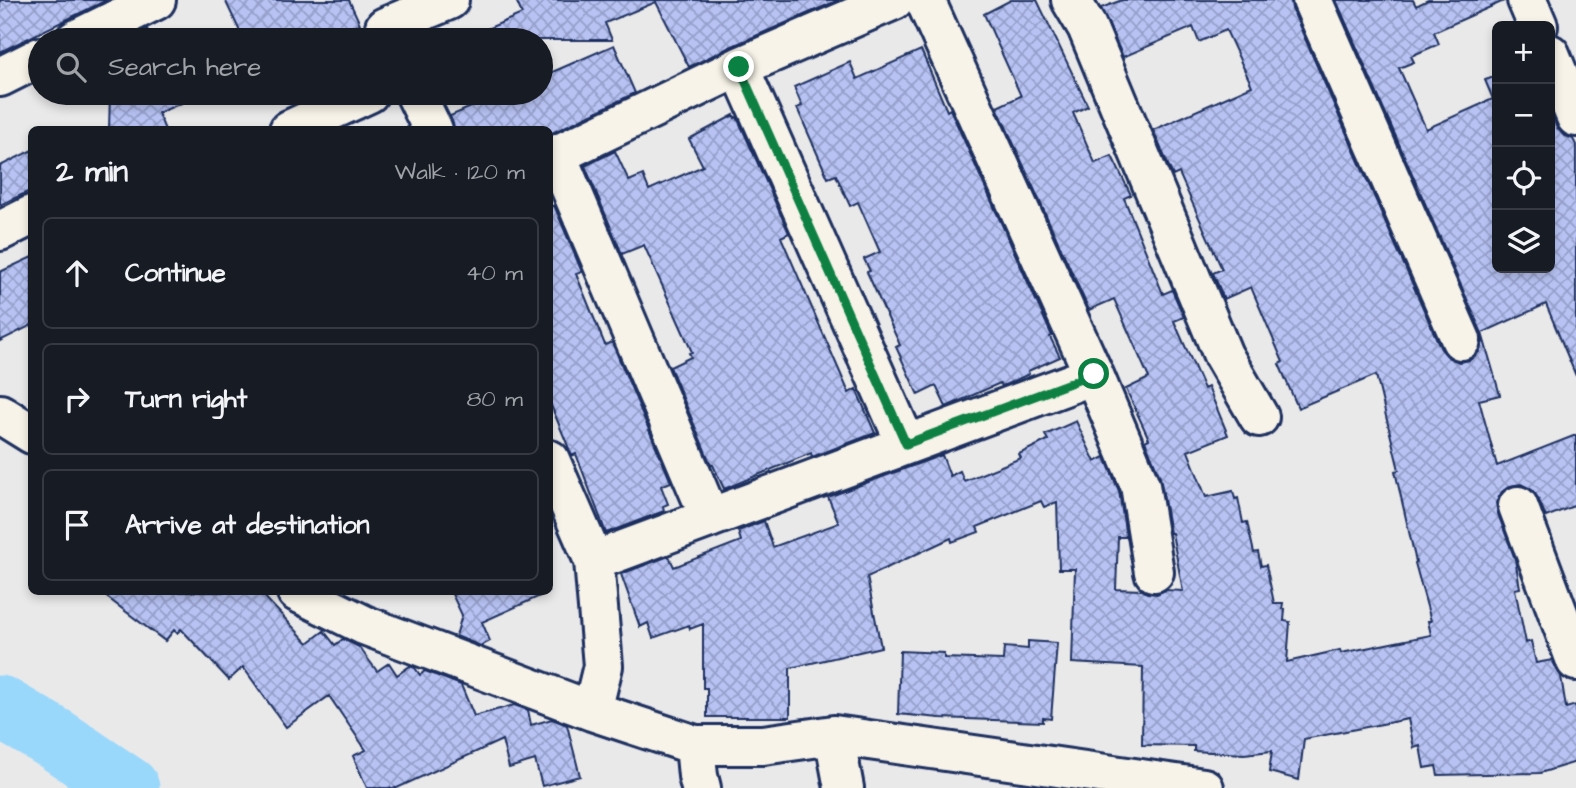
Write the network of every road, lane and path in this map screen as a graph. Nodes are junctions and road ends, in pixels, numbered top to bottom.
1 (156, 0) edge
2 (449, 0) edge
3 (894, 0) edge
4 (925, 0) edge
5 (1071, 0) edge
6 (1312, 0) edge
7 (1527, 0) edge
8 (1536, 21) edge
9 (383, 22) edge
10 (99, 28) edge
11 (28, 63) edge
12 (1555, 66) edge
13 (739, 67) junction
14 (0, 77) edge
15 (343, 105) edge
16 (421, 105) edge
17 (1576, 117) edge
18 (298, 126) edge
19 (431, 126) edge
20 (553, 157) edge
21 (28, 217) edge
22 (0, 230) edge
23 (1461, 340) dead end
24 (1094, 374) junction
25 (0, 414) edge
26 (1259, 417) dead end
27 (28, 432) edge
28 (906, 444) junction
29 (553, 467) edge
30 (1518, 506) dead end
31 (710, 518) junction
32 (594, 561) junction
33 (1154, 572) dead end
34 (303, 595) edge
35 (1576, 661) edge
36 (592, 711) junction
37 (834, 735) junction
38 (695, 745) junction
39 (701, 788) edge
40 (844, 788) edge
41 (1204, 788) edge

1 - 10 street
2 - 9 street
3 - 13 street
4 - 24 street
5 - 26 street
6 - 23 street
7 - 8 street
11 - 14 street
12 - 17 street
13 - 20 street
13 - 28 street
15 - 18 street
16 - 19 street
20 - 31 street
21 - 22 street
24 - 28 street
24 - 33 street
25 - 27 street
28 - 31 street
29 - 32 street
30 - 35 street
31 - 32 street
32 - 36 street
34 - 36 street
36 - 38 street
37 - 38 street
37 - 40 street
37 - 41 street
38 - 39 street

